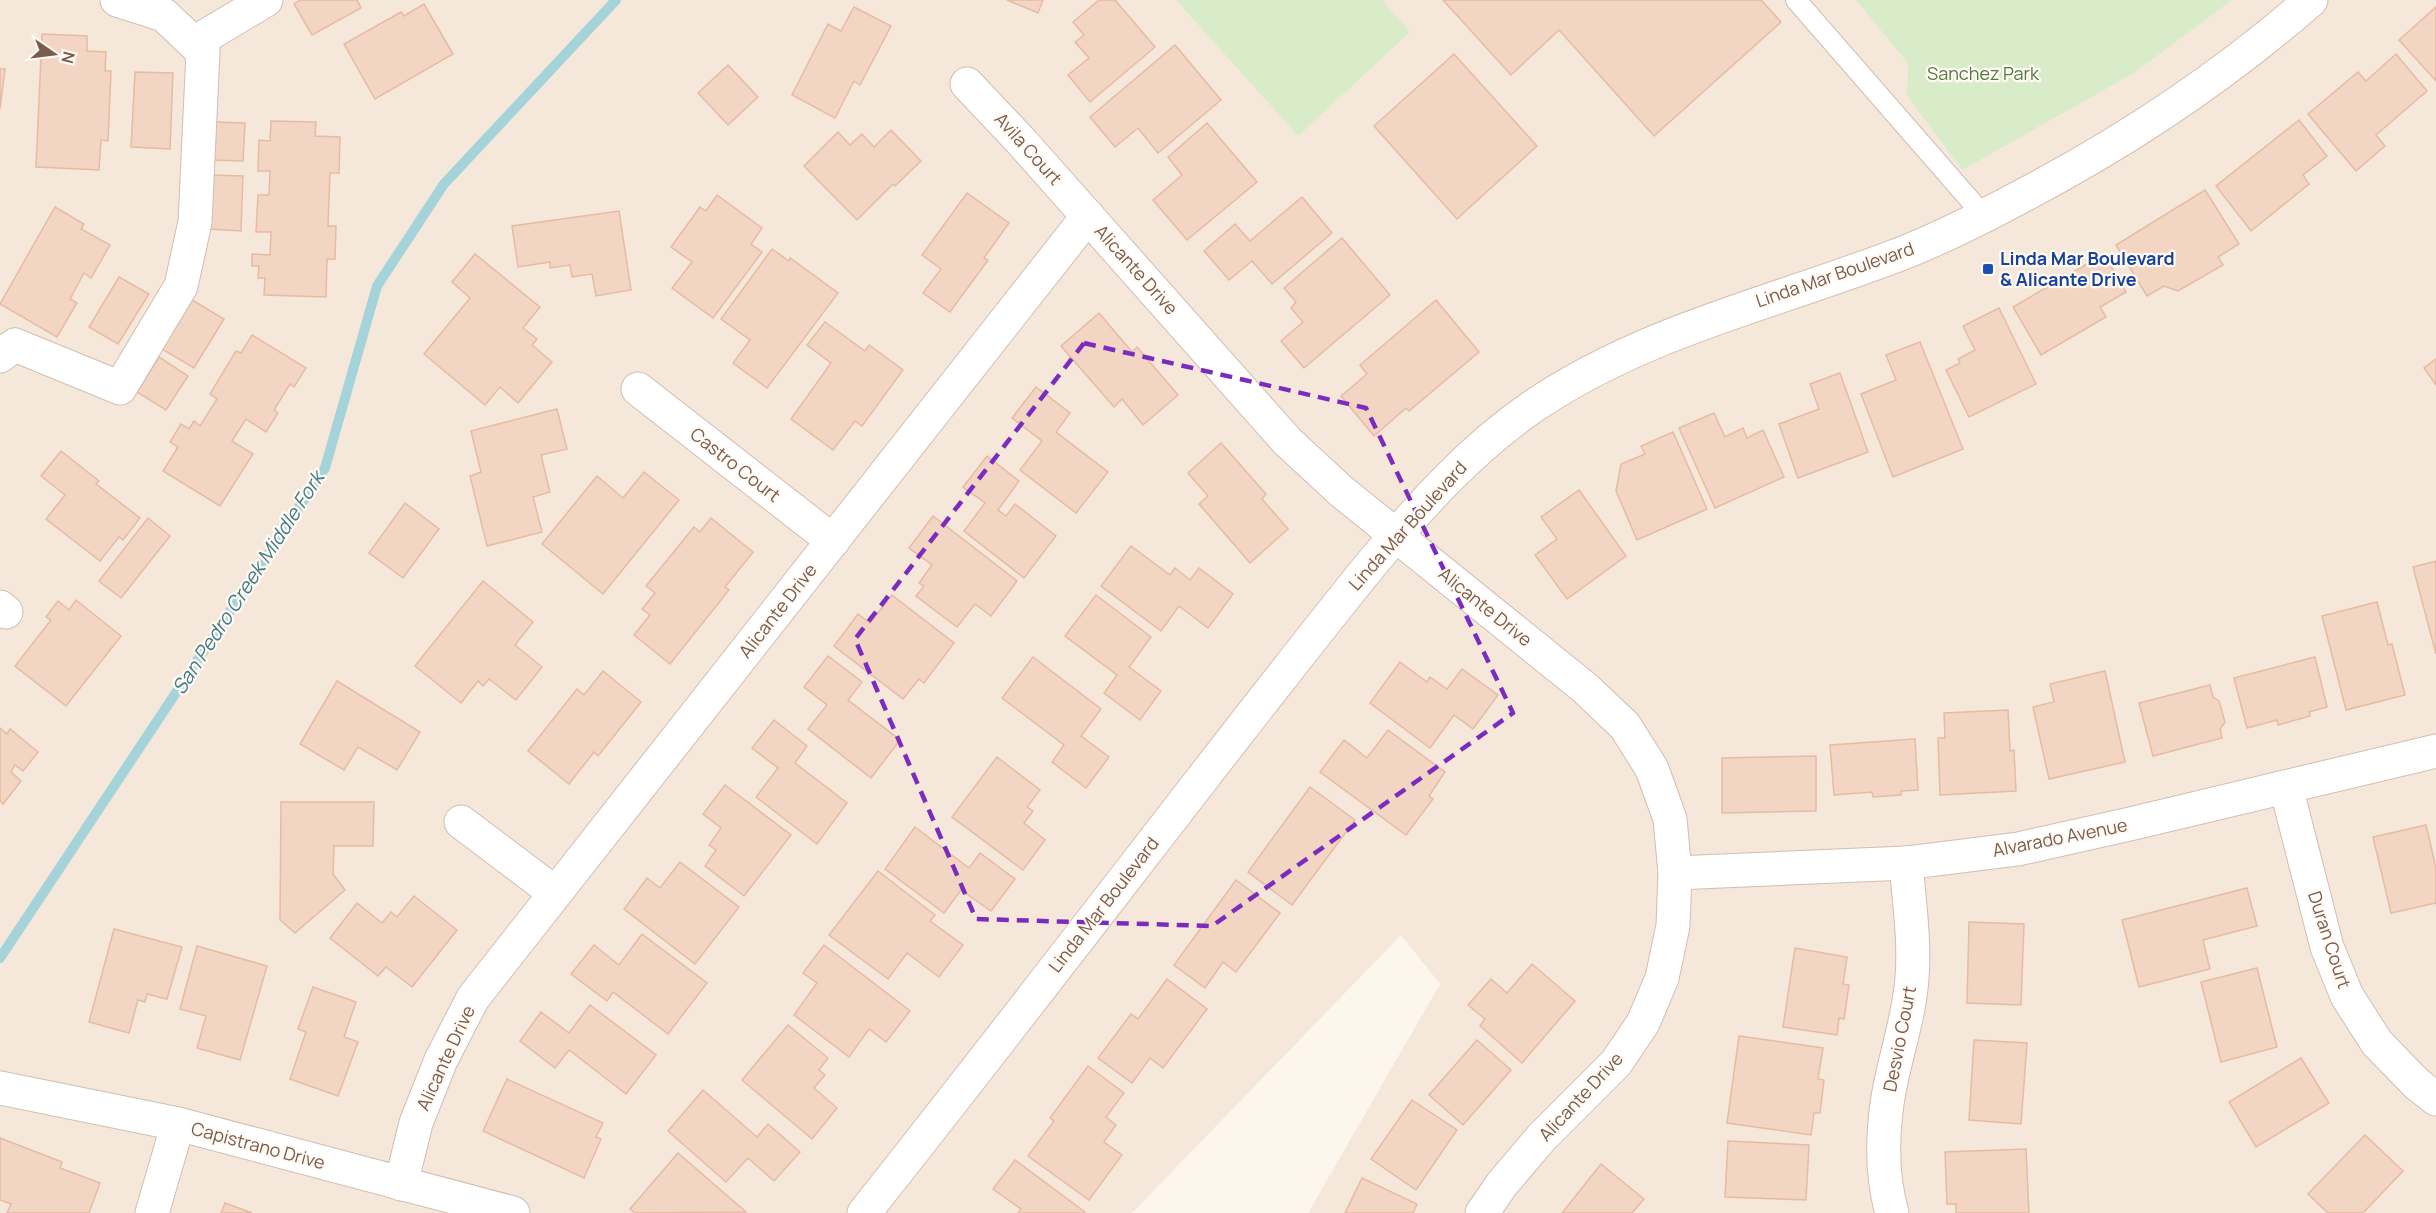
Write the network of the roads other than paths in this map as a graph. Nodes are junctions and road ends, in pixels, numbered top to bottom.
1 (117, 0) edge
2 (266, 0) edge
3 (1796, 0) edge
4 (2311, 0) edge
5 (194, 43) junction
6 (967, 84) dead end
7 (1088, 216) junction
8 (1984, 216) junction
9 (0, 356) edge
10 (638, 388) dead end
11 (1396, 535) junction
12 (833, 541) junction
13 (2436, 751) edge
14 (2286, 787) junction
15 (461, 822) dead end
16 (1906, 863) junction
17 (1675, 873) junction
18 (555, 893) junction
19 (0, 1088) edge
20 (2436, 1099) edge
21 (178, 1124) junction
22 (401, 1184) junction
23 (152, 1213) edge
24 (513, 1213) edge
25 (864, 1213) edge
26 (1482, 1213) edge
27 (1892, 1213) edge

1 - 5 street
2 - 5 street
3 - 8 lane
4 - 8 street, Linda Mar Boulevard
5 - 9 street
6 - 7 street, Avila Court
7 - 11 street, Alicante Drive
7 - 12 street, Alicante Drive
8 - 11 street, Linda Mar Boulevard
10 - 12 street, Castro Court
11 - 17 street, Alicante Drive
11 - 25 street, Linda Mar Boulevard
12 - 18 street, Alicante Drive
13 - 14 street, Alvarado Avenue
14 - 16 street, Alvarado Avenue
14 - 20 street, Duran Court
15 - 18 street
16 - 17 street, Alvarado Avenue
16 - 27 street, Desvio Court
17 - 26 street, Alicante Drive
18 - 22 street, Alicante Drive
19 - 21 street, Capistrano Drive
21 - 22 street, Capistrano Drive
21 - 23 street
22 - 24 street, Capistrano Drive

